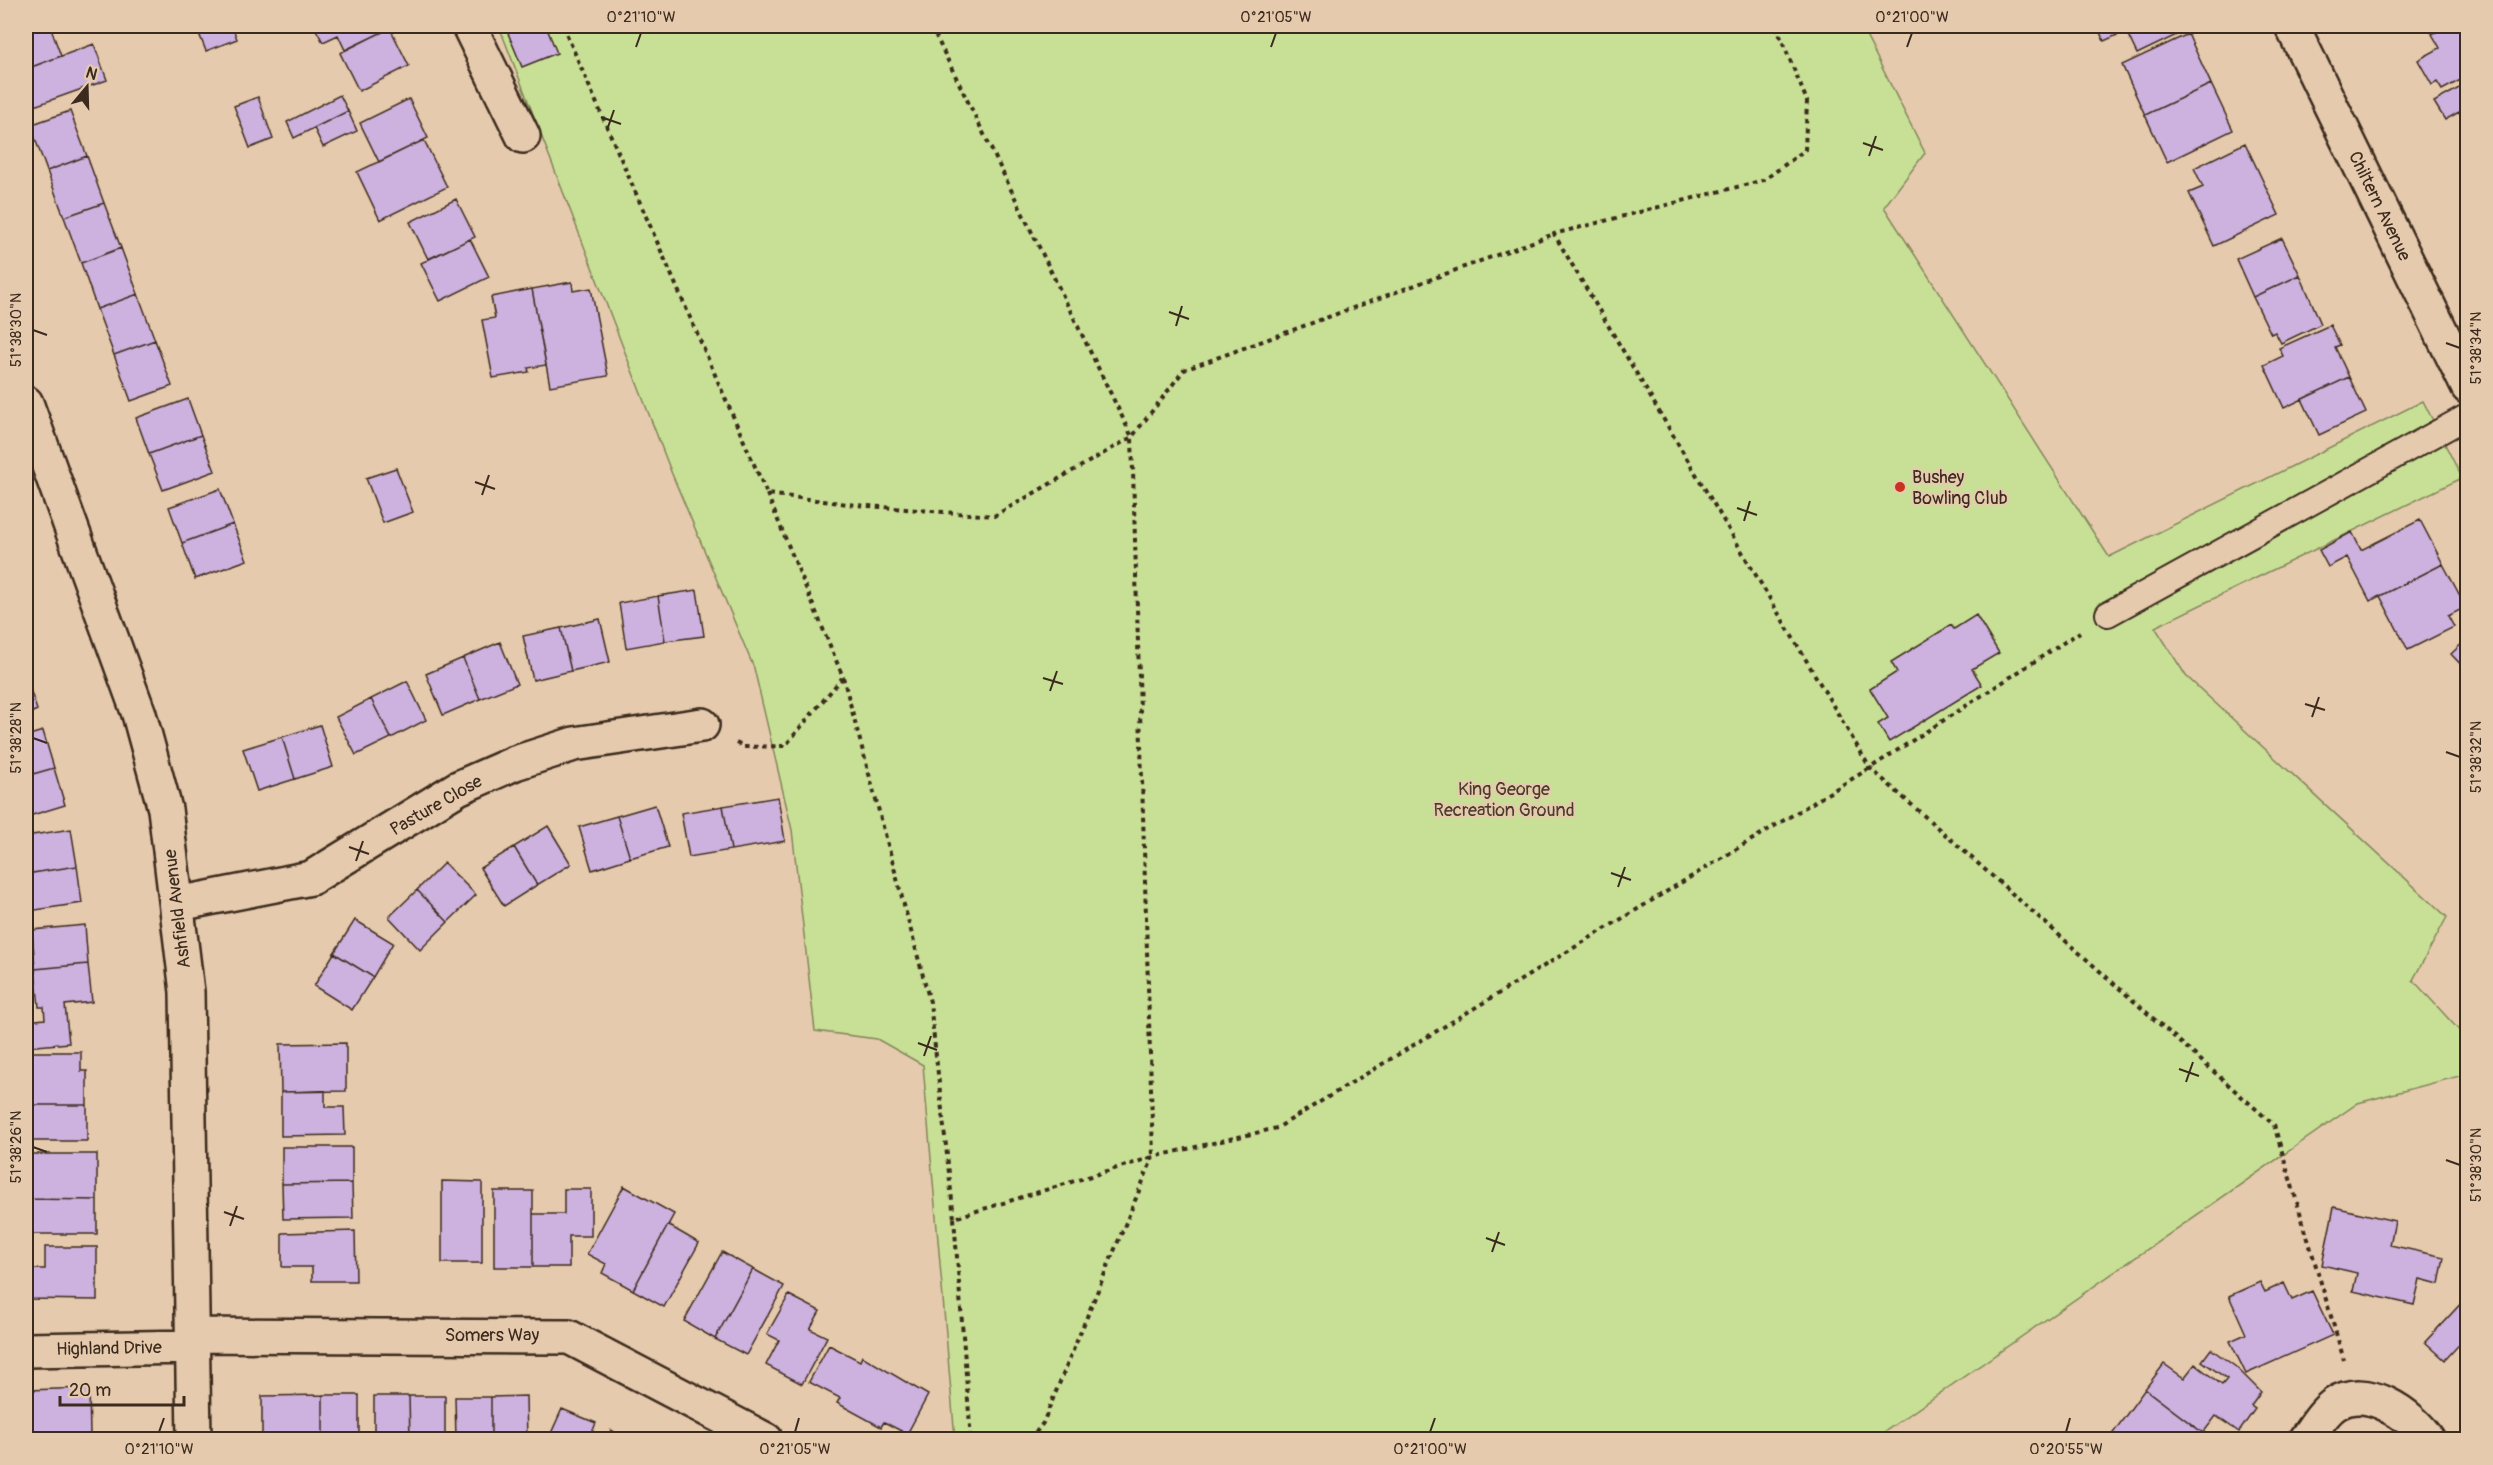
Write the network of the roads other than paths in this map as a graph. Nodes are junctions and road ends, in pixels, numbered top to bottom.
1 (469, 26) edge
2 (2292, 26) edge
3 (523, 136) dead end
4 (2468, 387) edge
5 (26, 403) edge
6 (2468, 416) edge
7 (2108, 614) road end
8 (702, 725) road end
9 (178, 904) junction
10 (192, 1341) junction
11 (26, 1350) edge
12 (194, 1440) edge
13 (766, 1440) edge
14 (2305, 1440) edge
15 (2428, 1440) edge

1 - 3 street
2 - 4 street, Chiltern Avenue
5 - 9 street, Ashfield Avenue
6 - 7 lane
8 - 9 street, Pasture Close
9 - 10 street, Ashfield Avenue
10 - 11 street, Highland Drive
10 - 12 street, Ashfield Avenue
10 - 13 street, Somers Way
14 - 15 street

